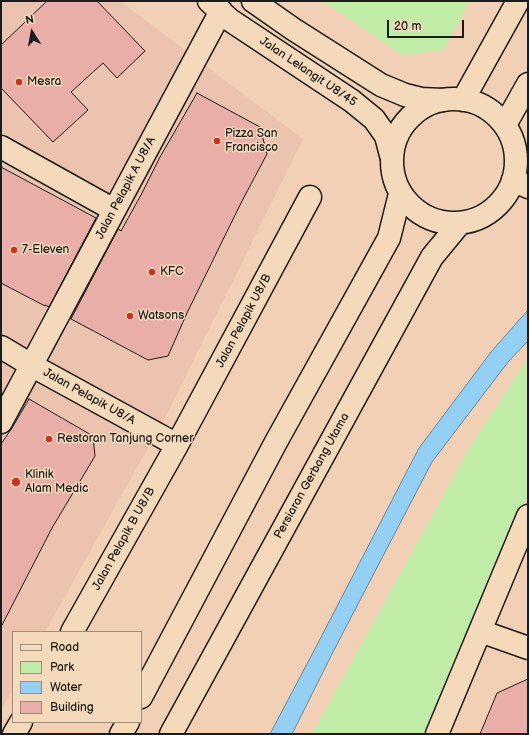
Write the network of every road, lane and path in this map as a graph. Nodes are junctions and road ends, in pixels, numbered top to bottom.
1 (253, 1) edge
2 (518, 1) edge
3 (215, 6) edge
4 (528, 84) edge
5 (453, 100) junction
6 (505, 125) junction
7 (1, 147) edge
8 (391, 155) junction
9 (521, 183) edge
10 (400, 194) junction
11 (310, 197) dead end
12 (114, 210) junction
13 (460, 223) junction
14 (1, 347) edge
15 (31, 365) junction
16 (1, 422) edge
17 (177, 445) junction
18 (528, 516) edge
19 (73, 631) edge
20 (480, 631) junction
21 (528, 648) edge
22 (142, 695) edge
23 (20, 723) edge
24 (127, 723) edge
25 (14, 734) edge
26 (121, 734) edge
27 (171, 734) edge
28 (436, 734) edge

1 - 5 main road
2 - 5 main road
3 - 8 main road, Jalan Lelangit U8/45
3 - 12 main road, Jalan Pelapik A U8/A
4 - 6 main road
5 - 6 main road
5 - 8 main road
6 - 9 main road
7 - 12 main road
8 - 10 main road
9 - 13 main road
10 - 13 main road
10 - 22 main road
11 - 17 main road, Jalan Pelapik U8/B
12 - 15 main road, Jalan Pelapik A U8/A
13 - 27 main road, Persiaran Gerbang Utama
14 - 15 main road, Jalan Pelapik U8/A
15 - 16 main road, Jalan Pelapik A U8/A
15 - 17 main road, Jalan Pelapik U8/A
17 - 19 main road, Jalan Pelapik B U8/B
18 - 20 main road
20 - 21 main road
20 - 28 main road
23 - 25 main road
24 - 26 main road

